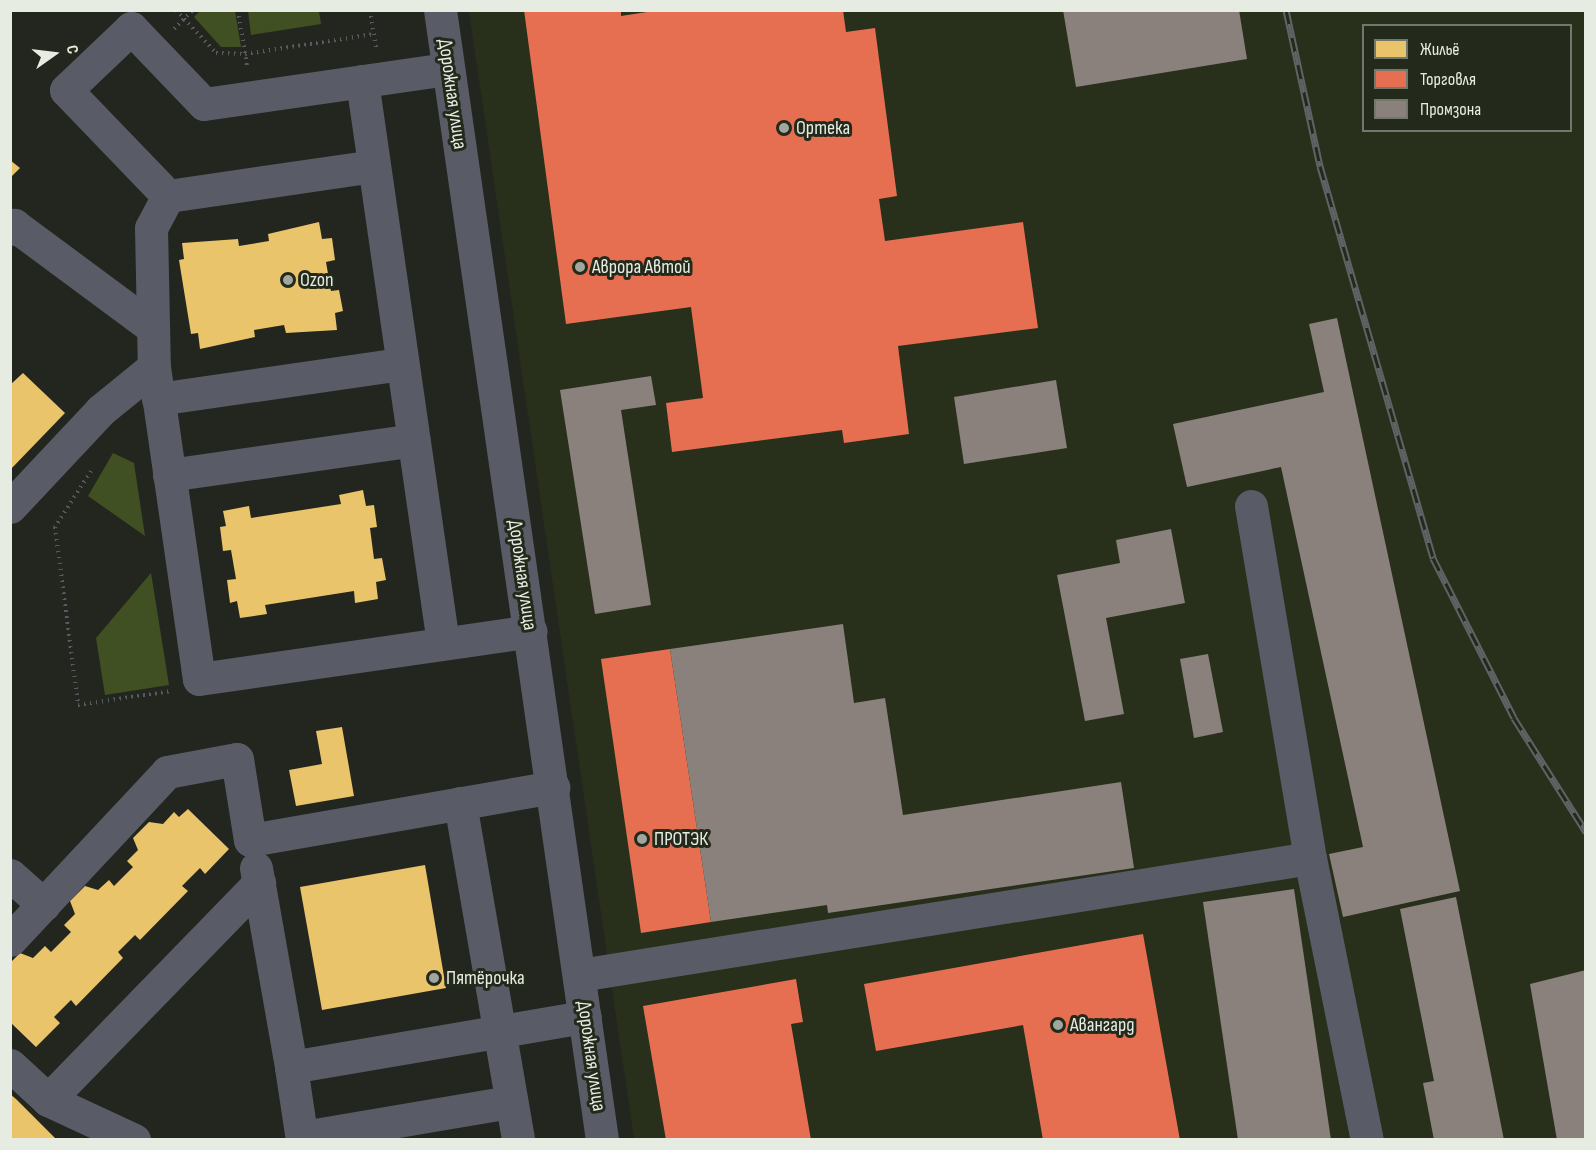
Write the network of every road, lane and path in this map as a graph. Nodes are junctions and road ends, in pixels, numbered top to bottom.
1 (176, 10) edge
2 (238, 10) edge
3 (440, 10) edge
4 (374, 34) dead end
5 (245, 54) junction
6 (448, 69) junction
7 (362, 81) junction
8 (252, 97) junction
9 (374, 166) junction
10 (168, 196) junction
11 (10, 229) edge
12 (153, 328) junction
13 (402, 364) junction
14 (154, 367) junction
15 (158, 399) junction
16 (414, 440) junction
17 (93, 468) dead end
18 (169, 475) junction
19 (1251, 506) dead end
20 (10, 507) edge
21 (531, 631) junction
22 (443, 644) junction
23 (199, 679) junction
24 (553, 787) junction
25 (460, 803) junction
26 (250, 840) junction
27 (1310, 858) junction
28 (10, 875) edge
29 (259, 883) junction
30 (44, 905) junction
31 (10, 940) edge
32 (580, 975) junction
33 (585, 1017) junction
34 (499, 1032) junction
35 (10, 1065) edge
36 (291, 1067) junction
37 (48, 1100) junction
38 (511, 1102) junction
39 (303, 1138) edge
40 (134, 1140) edge
41 (518, 1140) edge
42 (602, 1140) edge
43 (1367, 1140) edge

1 - 5 path
2 - 5 path
3 - 6 street, Дорожная улица
4 - 5 path
5 - 8 path
6 - 7 street
6 - 21 street, Дорожная улица
7 - 8 street
7 - 9 street
8 - 10 street
9 - 10 street
9 - 13 street
10 - 12 street
11 - 12 street
12 - 14 street
13 - 15 street
13 - 16 street
14 - 15 street
14 - 20 street
15 - 18 street
16 - 18 street
16 - 22 street
17 - 23 path
18 - 23 street
19 - 27 street
21 - 22 street
21 - 24 street, Дорожная улица
22 - 23 street
24 - 25 street
24 - 32 street, Дорожная улица
25 - 26 street
25 - 34 street
26 - 29 street
26 - 30 street
27 - 32 street
27 - 43 street
28 - 30 street
29 - 36 street
29 - 37 street
30 - 31 street
32 - 33 street, Дорожная улица
33 - 34 street
33 - 42 street, Дорожная улица
34 - 36 street
34 - 38 street
35 - 37 street
36 - 39 street
37 - 40 street
38 - 39 street
38 - 41 street

